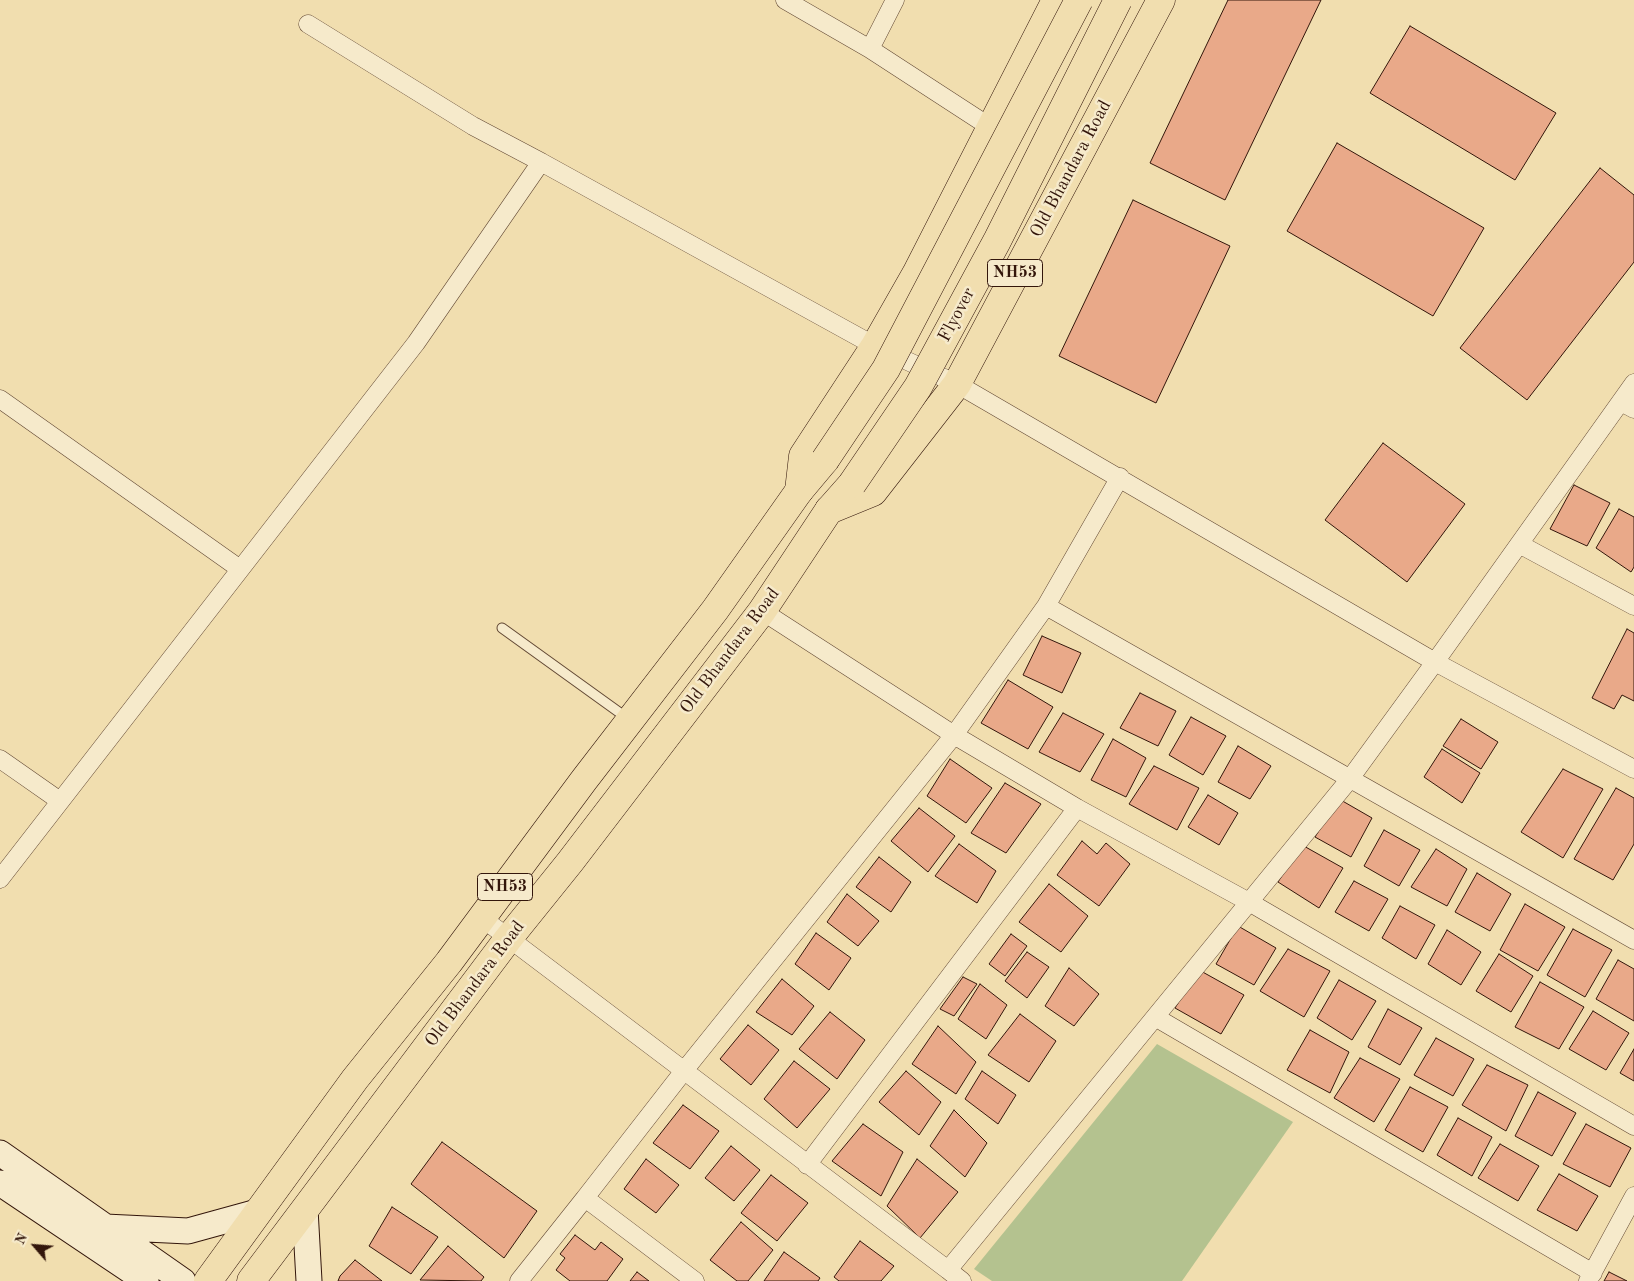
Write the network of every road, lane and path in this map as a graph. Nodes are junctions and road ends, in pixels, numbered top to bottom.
1 (785, 0) edge
2 (895, 0) edge
3 (1056, 0) edge
4 (1080, 0) edge
5 (1118, 0) edge
6 (1161, 0) edge
7 (308, 24) dead end
8 (870, 50) junction
9 (990, 127) junction
10 (541, 162) junction
11 (875, 346) junction
12 (957, 384) junction
13 (1634, 384) edge
14 (0, 399) edge
15 (1628, 406) edge
16 (1120, 477) junction
17 (799, 491) junction
18 (829, 510) junction
19 (1519, 544) junction
20 (240, 569) junction
21 (1046, 606) junction
22 (1634, 606) edge
23 (762, 611) junction
24 (502, 628) dead end
25 (1435, 662) junction
26 (630, 720) junction
27 (954, 735) junction
28 (0, 759) edge
29 (1634, 770) edge
30 (1349, 780) junction
31 (60, 801) junction
32 (1077, 808) junction
33 (0, 879) edge
34 (1249, 902) junction
35 (482, 918) junction
36 (508, 939) junction
37 (1634, 940) edge
38 (1155, 1017) junction
39 (683, 1072) junction
40 (1634, 1126) edge
41 (0, 1153) edge
42 (807, 1165) junction
43 (0, 1183) edge
44 (1634, 1196) edge
45 (585, 1198) junction
46 (306, 1209) junction
47 (257, 1212) junction
48 (105, 1227) junction
49 (107, 1255) junction
50 (948, 1270) junction
51 (1590, 1277) edge
52 (114, 1281) edge
53 (146, 1281) edge
54 (183, 1281) edge
55 (208, 1281) edge
56 (251, 1281) edge
57 (309, 1281) edge
58 (519, 1281) edge
59 (695, 1281) edge
60 (962, 1281) edge

1 - 8 street
2 - 8 street
3 - 9 main road
4 - 17 main road, NH53, bridge
5 - 18 main road, Flyover, bridge
6 - 12 main road, Old Bhandara Road / NH53
7 - 10 street
8 - 9 street
9 - 11 main road
10 - 11 street
10 - 20 street
11 - 12 street
11 - 17 main road
12 - 16 street
12 - 18 main road, Old Bhandara Road / NH53
13 - 15 street
14 - 20 street
15 - 19 street
16 - 21 street
16 - 25 street
17 - 26 main road, NH53
18 - 23 main road, Old Bhandara Road / NH53
19 - 22 street
19 - 25 street
20 - 31 street
21 - 27 street
21 - 30 street
23 - 27 street
23 - 36 main road, Old Bhandara Road / NH53
24 - 26 lane
25 - 29 street
25 - 30 street
26 - 35 main road, NH53
27 - 32 street
27 - 39 street
28 - 31 street
30 - 34 street
30 - 37 street
31 - 33 street
32 - 34 street
32 - 42 street
34 - 38 street
34 - 40 street
35 - 36 street
35 - 47 main road, NH53
36 - 39 street
36 - 46 main road, Old Bhandara Road / NH53
38 - 50 street
38 - 51 street
39 - 42 street
39 - 45 street
41 - 48 main road
42 - 50 street
43 - 49 main road
44 - 51 street
45 - 58 street
45 - 59 street
46 - 56 main road, Old Bhandara Road / NH53
46 - 57 main road
47 - 48 main road
47 - 55 main road, NH53
48 - 54 main road
49 - 52 main road
49 - 53 main road
50 - 60 street

